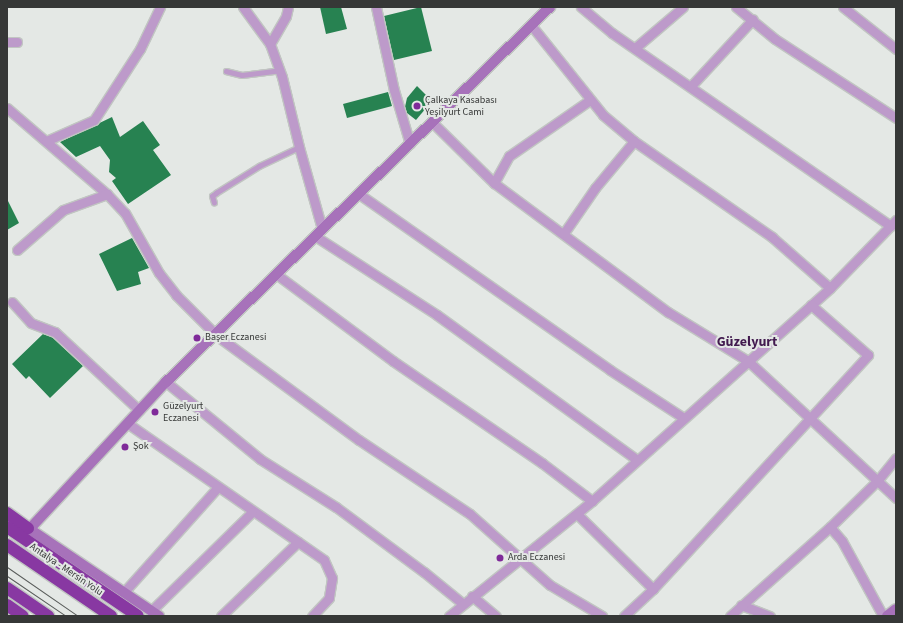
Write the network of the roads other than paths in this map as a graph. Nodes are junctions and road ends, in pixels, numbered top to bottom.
1 (160, 7) edge
2 (243, 7) edge
3 (288, 7) edge
4 (376, 7) edge
5 (550, 7) edge
6 (581, 7) edge
7 (683, 7) edge
8 (736, 7) edge
9 (843, 7) edge
10 (753, 19) junction
11 (531, 25) junction
12 (7, 42) edge
13 (17, 42) dead end
14 (270, 44) junction
15 (634, 48) junction
16 (896, 49) edge
17 (280, 70) junction
18 (226, 71) dead end
19 (691, 86) junction
20 (590, 100) junction
21 (7, 108) edge
22 (896, 118) edge
23 (433, 123) junction
24 (46, 141) junction
25 (634, 141) junction
26 (410, 144) junction
27 (299, 147) junction
28 (494, 182) junction
29 (107, 194) junction
30 (359, 194) junction
31 (214, 203) dead end
32 (893, 223) edge
33 (319, 232) junction
34 (564, 233) junction
35 (17, 250) dead end
36 (276, 274) junction
37 (830, 288) junction
38 (12, 302) dead end
39 (811, 305) junction
40 (216, 335) junction
41 (748, 360) junction
42 (166, 382) junction
43 (139, 410) junction
44 (684, 418) junction
45 (809, 420) junction
46 (127, 423) junction
47 (896, 458) edge
48 (638, 460) junction
49 (878, 480) junction
50 (217, 488) junction
51 (896, 498) edge
52 (592, 501) junction
53 (252, 512) junction
54 (7, 513) edge
55 (577, 514) junction
56 (7, 527) edge
57 (830, 527) junction
58 (26, 532) junction
59 (298, 542) junction
60 (7, 545) edge
61 (522, 558) junction
62 (7, 588) edge
63 (653, 589) junction
64 (124, 592) junction
65 (472, 596) junction
66 (462, 603) junction
67 (7, 605) edge
68 (741, 605) junction
69 (896, 609) edge
70 (155, 613) edge
71 (23, 616) edge
72 (48, 616) edge
73 (111, 616) edge
74 (138, 616) edge
75 (221, 616) edge
76 (312, 616) edge
77 (449, 616) edge
78 (496, 616) edge
79 (602, 616) edge
80 (624, 616) edge
81 (730, 616) edge
82 (770, 616) edge
83 (883, 616) edge
84 (887, 616) edge

1 - 24 street
2 - 14 street
3 - 14 street
4 - 26 street
5 - 11 main road
6 - 15 street
7 - 15 street
8 - 10 street
9 - 16 street
10 - 19 street
10 - 22 street
11 - 20 street
11 - 23 main road
12 - 13 street
14 - 17 street
15 - 19 street
17 - 18 lane
17 - 27 street
19 - 32 street
20 - 25 street
20 - 28 street
21 - 24 street
23 - 26 main road
23 - 28 street
24 - 29 street
25 - 34 street
25 - 37 street
26 - 30 main road
27 - 31 lane
27 - 33 street
28 - 34 street
29 - 35 street
29 - 40 street
30 - 33 main road
30 - 44 street
32 - 37 street
33 - 36 main road
33 - 48 street
34 - 41 street
36 - 40 main road
36 - 52 street
37 - 39 street
38 - 43 street
39 - 41 street
39 - 45 street
40 - 42 main road
40 - 61 street
41 - 44 street
41 - 45 street
42 - 43 main road
42 - 66 street
43 - 46 main road
44 - 48 street
45 - 49 street
45 - 63 street
46 - 50 street
46 - 58 main road
47 - 49 street
48 - 52 street
49 - 51 street
49 - 57 street
50 - 53 street
50 - 64 street
52 - 55 street
53 - 59 street
53 - 70 street
54 - 58 highway
55 - 61 street
55 - 63 street
56 - 58 highway
57 - 68 street
57 - 83 street
58 - 64 main road
58 - 74 highway
59 - 75 street
59 - 76 street
60 - 73 highway, Antalya - Mersin Yolu
61 - 65 street
61 - 79 street
62 - 72 highway
63 - 80 street
64 - 70 main road
65 - 66 street
65 - 78 street
66 - 77 street
67 - 71 highway
68 - 81 street
68 - 82 street
69 - 84 main road

